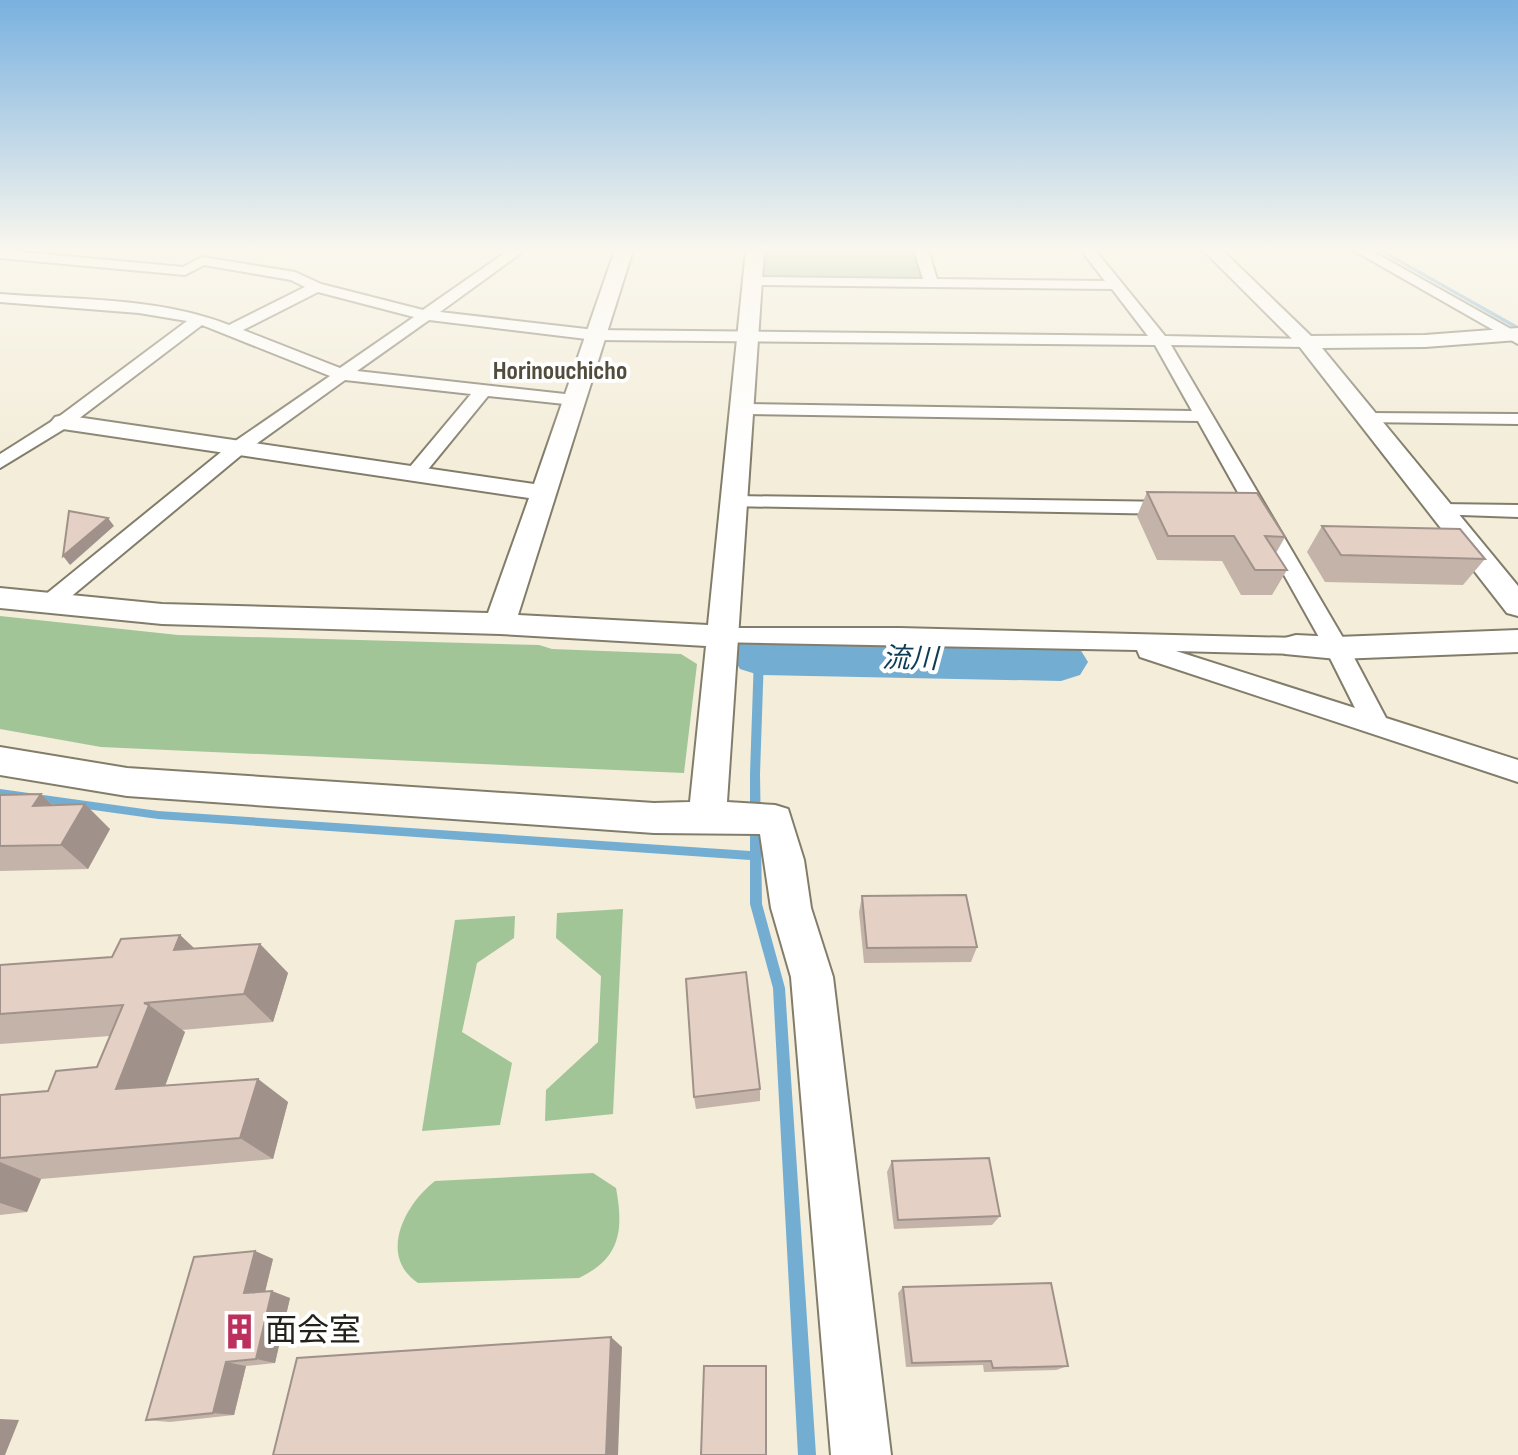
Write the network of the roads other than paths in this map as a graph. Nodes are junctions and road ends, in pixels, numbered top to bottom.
1 (193, 318) edge
2 (255, 318) edge
3 (421, 318) edge
4 (450, 318) edge
5 (601, 318) edge
6 (749, 318) edge
7 (1142, 318) edge
8 (1281, 318) edge
9 (1483, 318) edge
10 (200, 319) junction
11 (229, 331) junction
12 (595, 335) junction
13 (1514, 335) edge
14 (747, 337) junction
15 (1160, 340) junction
16 (1306, 342) junction
17 (343, 375) junction
18 (484, 390) junction
19 (574, 400) junction
20 (742, 409) junction
21 (1200, 416) junction
22 (1367, 418) junction
23 (1518, 419) edge
24 (63, 422) junction
25 (238, 448) junction
26 (0, 462) edge
27 (414, 474) junction
28 (544, 493) junction
29 (735, 502) junction
30 (1191, 508) edge
31 (1440, 510) junction
32 (1518, 511) edge
33 (0, 598) edge
34 (48, 604) junction
35 (1518, 606) edge
36 (500, 624) junction
37 (721, 636) junction
38 (1518, 641) edge
39 (1118, 642) junction
40 (1296, 646) joint
41 (1337, 648) junction
42 (1376, 724) junction
43 (0, 761) edge
44 (1518, 771) edge
45 (707, 817) junction
46 (861, 1455) edge

1 - 10 street
2 - 11 street
3 - 17 street
4 - 12 street
5 - 12 street
6 - 14 street
7 - 15 street
8 - 16 street
9 - 13 street
10 - 11 street
10 - 24 street
11 - 17 street
12 - 14 street
12 - 19 street
13 - 16 street
14 - 15 street
14 - 20 street
15 - 16 street
15 - 21 street
16 - 22 street
17 - 18 street
17 - 25 street
18 - 19 street
18 - 27 street
19 - 28 street
20 - 21 street
20 - 29 street
21 - 41 street
22 - 23 street
22 - 31 street
24 - 25 street
24 - 26 street
25 - 27 street
25 - 34 street
27 - 28 street
28 - 36 street
29 - 30 street
29 - 37 street
31 - 32 street
31 - 35 street
33 - 34 street
34 - 36 street
36 - 37 street
37 - 39 street
37 - 45 street
38 - 41 street
39 - 40 street
39 - 42 street
40 - 41 street
41 - 42 street
42 - 44 street
43 - 45 street
45 - 46 street

